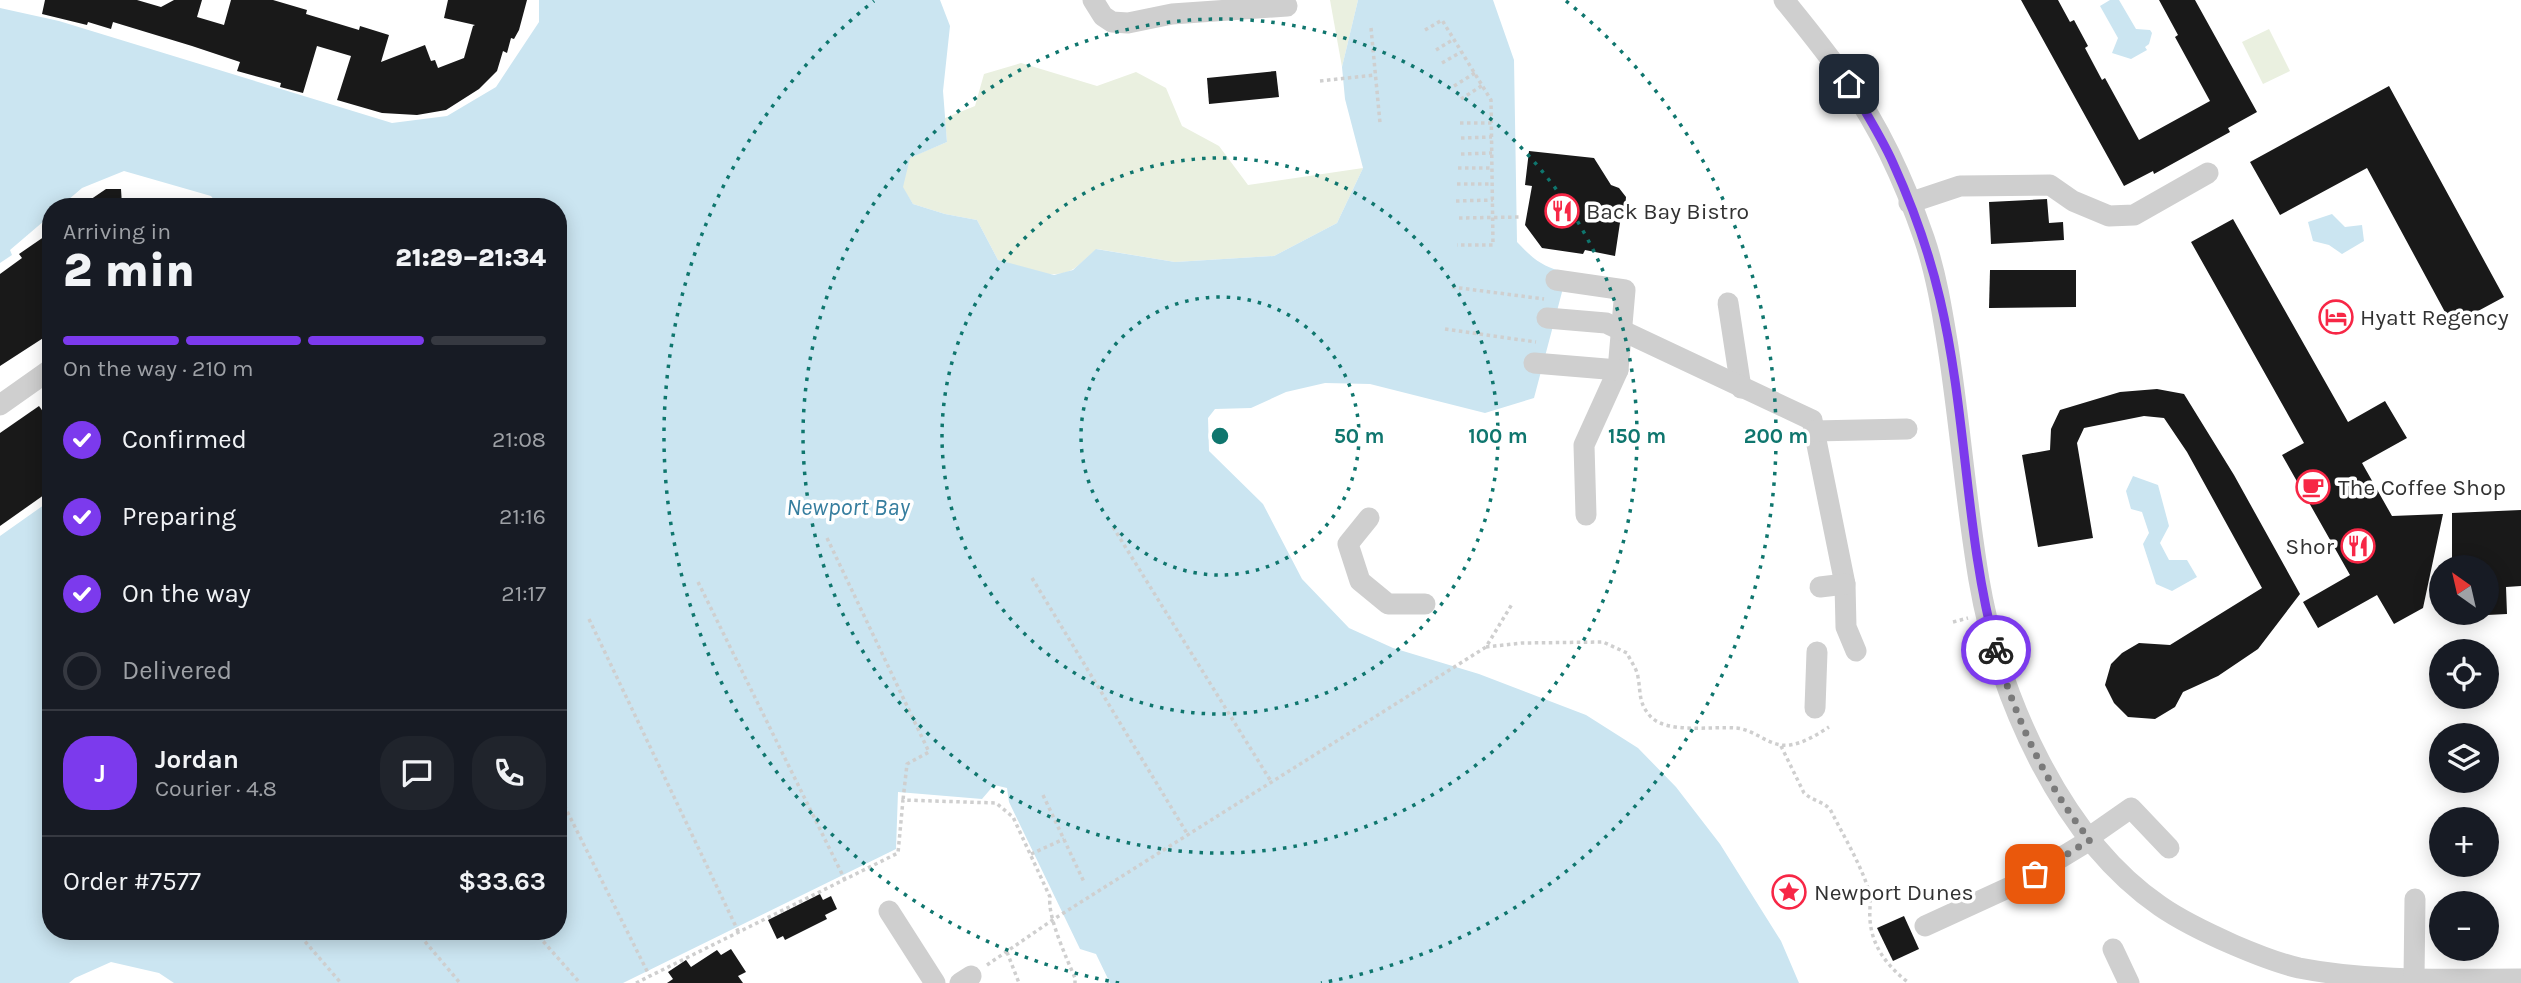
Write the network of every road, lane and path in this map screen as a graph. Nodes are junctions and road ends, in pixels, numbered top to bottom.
1 (1093, 0) edge
2 (1784, 0) edge
3 (1287, 6) dead end
4 (1371, 28) dead end
5 (1425, 30) dead end
6 (1454, 39) junction
7 (1436, 50) dead end
8 (1462, 51) junction
9 (1442, 63) dead end
10 (1475, 73) junction
11 (1376, 75) junction
12 (1320, 81) dead end
13 (1483, 85) junction
14 (1454, 86) dead end
15 (1461, 99) dead end
16 (1380, 123) dead end
17 (1460, 123) dead end
18 (1492, 123) junction
19 (1492, 137) junction
20 (1461, 138) dead end
21 (1492, 153) junction
22 (1461, 154) dead end
23 (1458, 168) dead end
24 (1492, 168) junction
25 (2208, 173) dead end
26 (1457, 184) dead end
27 (1492, 184) junction
28 (1493, 200) junction
29 (1457, 201) dead end
30 (1909, 203) junction
31 (1521, 217) dead end
32 (1459, 218) dead end
33 (1493, 218) junction
34 (1457, 245) dead end
35 (1451, 287) dead end
36 (1550, 299) junction
37 (1728, 303) dead end
38 (1445, 329) dead end
39 (1622, 330) junction
40 (1542, 343) dead end
41 (1534, 363) dead end
42 (1618, 370) junction
43 (42, 375) edge
44 (1741, 388) junction
45 (0, 405) edge
46 (1907, 429) dead end
47 (1814, 431) junction
48 (1586, 515) dead end
49 (1369, 518) dead end
50 (1112, 527) dead end
51 (827, 538) dead end
52 (1032, 578) dead end
53 (698, 582) dead end
54 (1845, 584) junction
55 (1820, 587) dead end
56 (1425, 604) dead end
57 (1512, 604) dead end
58 (589, 619) dead end
59 (1486, 647) junction
60 (1856, 651) dead end
61 (1817, 652) dead end
62 (1815, 708) dead end
63 (1829, 727) dead end
64 (1781, 745) junction
65 (1272, 783) junction
66 (1043, 795) dead end
67 (903, 800) junction
68 (567, 811) edge
69 (1188, 835) junction
70 (1064, 839) junction
71 (2089, 839) junction
72 (2169, 848) dead end
73 (1031, 854) junction
74 (845, 880) junction
75 (1084, 881) dead end
76 (2415, 898) dead end
77 (889, 911) dead end
78 (1054, 919) junction
79 (1925, 926) dead end
80 (738, 933) junction
81 (304, 940) edge
82 (424, 940) edge
83 (542, 940) edge
84 (2113, 948) dead end
85 (1007, 951) junction
86 (649, 975) junction
87 (2330, 978) edge
88 (2414, 978) junction
89 (965, 979) edge
90 (2521, 979) edge
91 (341, 983) edge
92 (460, 983) edge
93 (580, 983) edge
94 (636, 983) edge
95 (935, 983) edge
96 (1019, 983) edge
97 (1074, 983) edge
98 (1909, 983) edge
99 (2129, 983) edge

1 - 3 street
2 - 30 street
4 - 11 path
5 - 6 path
6 - 7 path
6 - 8 path
8 - 9 path
8 - 10 path
10 - 13 path
10 - 14 path
11 - 12 path
11 - 16 path
13 - 15 path
13 - 18 path
17 - 18 path
18 - 19 path
19 - 20 path
19 - 21 path
21 - 22 path
21 - 24 path
23 - 24 path
24 - 27 path
25 - 30 street
26 - 27 path
27 - 28 path
28 - 29 path
28 - 33 path
30 - 71 street
31 - 33 path
32 - 33 path
33 - 34 path
35 - 36 path
36 - 39 street
36 - 39 street
37 - 44 street
38 - 40 path
39 - 42 street
39 - 44 street
41 - 42 street
42 - 48 street
43 - 45 street
44 - 47 street
46 - 47 street
47 - 54 street
49 - 56 street
50 - 65 path
51 - 67 path
52 - 69 path
53 - 74 path
54 - 55 street
54 - 60 street
57 - 59 path
58 - 80 path
59 - 64 path
59 - 65 path
61 - 62 street
63 - 64 path
64 - 98 path
65 - 69 path
66 - 70 path
67 - 73 path
67 - 74 path
68 - 86 path
69 - 78 path
70 - 73 path
70 - 75 path
71 - 72 street
71 - 79 street
71 - 87 street
73 - 78 path
74 - 80 path
76 - 88 street
77 - 95 street
78 - 85 path
78 - 97 path
80 - 86 path
81 - 91 path
82 - 92 path
83 - 93 path
84 - 99 street
85 - 89 path
85 - 96 path
86 - 94 path
87 - 88 street
88 - 90 street

